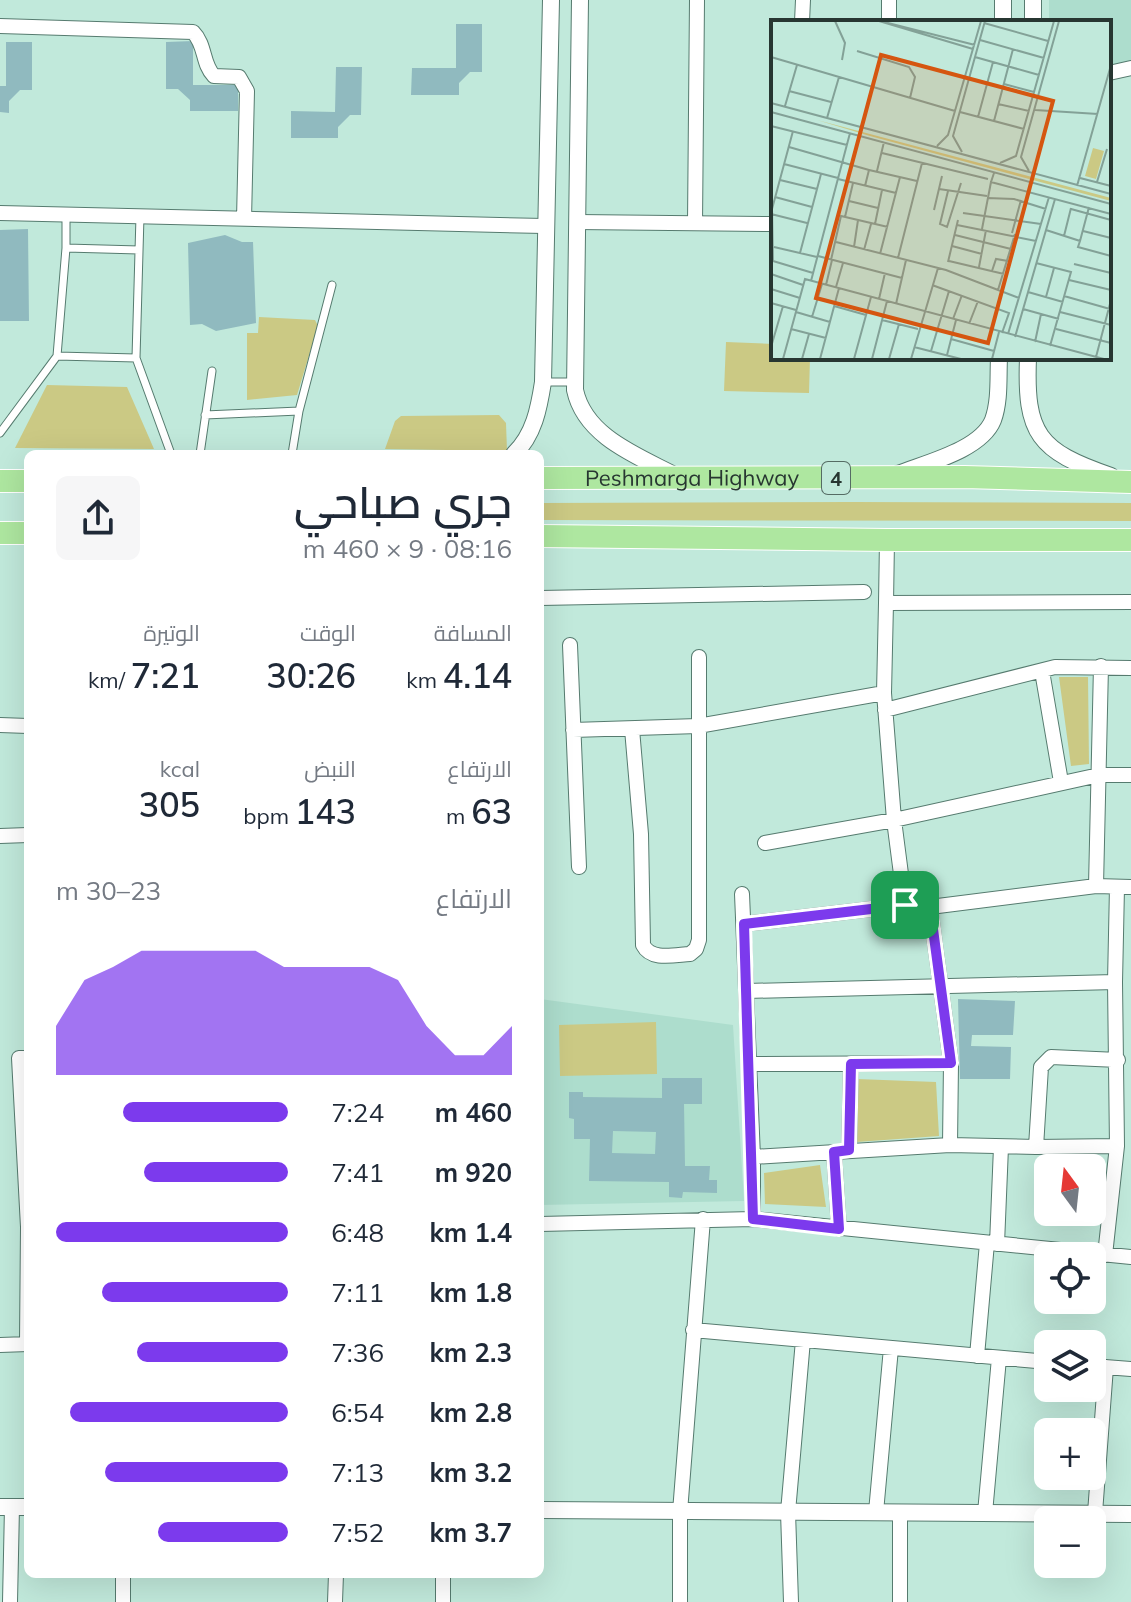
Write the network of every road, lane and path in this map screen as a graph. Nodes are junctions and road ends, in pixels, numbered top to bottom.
1 (551, 0) edge
2 (580, 0) edge
3 (697, 0) edge
4 (803, 0) edge
5 (802, 20) edge
6 (0, 26) edge
7 (1131, 68) edge
8 (1111, 73) edge
9 (0, 213) edge
10 (66, 215) junction
11 (140, 216) junction
12 (244, 219) junction
13 (577, 222) junction
14 (695, 223) junction
15 (771, 224) edge
16 (544, 226) junction
17 (66, 248) junction
18 (139, 250) junction
19 (332, 285) dead end
20 (57, 356) junction
21 (136, 358) junction
22 (999, 360) edge
23 (1028, 360) edge
24 (212, 371) dead end
25 (543, 382) junction
26 (575, 382) junction
27 (299, 411) junction
28 (205, 415) junction
29 (0, 433) edge
30 (170, 450) edge
31 (201, 450) edge
32 (293, 450) edge
33 (517, 450) edge
34 (544, 478) edge
35 (887, 478) junction
36 (681, 479) junction
37 (0, 481) edge
38 (24, 481) edge
39 (1130, 482) edge
40 (0, 533) edge
41 (24, 533) edge
42 (544, 536) edge
43 (887, 540) junction
44 (1131, 540) edge
45 (864, 592) dead end
46 (544, 598) edge
47 (1131, 602) edge
48 (886, 603) junction
49 (570, 645) dead end
50 (699, 657) dead end
51 (1101, 666) junction
52 (1131, 668) edge
53 (1042, 671) junction
54 (884, 693) junction
55 (885, 710) junction
56 (0, 725) edge
57 (24, 726) edge
58 (698, 726) junction
59 (632, 729) junction
60 (573, 730) junction
61 (1099, 775) junction
62 (1131, 775) edge
63 (1061, 782) junction
64 (894, 820) junction
65 (24, 835) edge
66 (0, 836) edge
67 (765, 843) dead end
68 (579, 867) dead end
69 (1096, 886) junction
70 (1124, 887) edge
71 (742, 894) dead end
72 (905, 905) junction
73 (930, 907) junction
74 (744, 924) junction
75 (1115, 982) junction
76 (939, 987) junction
77 (747, 991) junction
78 (24, 1058) edge
79 (1118, 1060) junction
80 (951, 1063) junction
81 (749, 1064) junction
82 (851, 1064) junction
83 (950, 1145) junction
84 (1117, 1146) junction
85 (1001, 1147) junction
86 (1036, 1147) junction
87 (841, 1151) junction
88 (24, 1152) edge
89 (753, 1157) junction
90 (703, 1219) junction
91 (753, 1219) junction
92 (544, 1224) edge
93 (839, 1229) junction
94 (992, 1244) junction
95 (1106, 1246) edge
96 (1034, 1248) edge
97 (1106, 1255) edge
98 (1131, 1257) edge
99 (693, 1330) junction
100 (803, 1340) junction
101 (24, 1344) edge
102 (0, 1345) edge
103 (891, 1348) junction
104 (977, 1356) junction
105 (999, 1358) junction
106 (1034, 1361) edge
107 (1106, 1367) edge
108 (1131, 1369) edge
109 (1098, 1402) edge
110 (1095, 1506) edge
111 (13, 1507) edge
112 (544, 1510) edge
113 (680, 1512) junction
114 (788, 1512) junction
115 (876, 1512) junction
116 (900, 1512) junction
117 (985, 1513) junction
118 (1034, 1513) edge
119 (1106, 1513) edge
120 (1131, 1514) edge
121 (123, 1578) edge
122 (336, 1578) edge
123 (443, 1578) edge
124 (10, 1602) edge
125 (123, 1602) edge
126 (335, 1602) edge
127 (443, 1602) edge
128 (680, 1602) edge
129 (791, 1602) edge
130 (900, 1602) edge

1 - 16 street
2 - 13 street
3 - 14 street
4 - 5 street
6 - 12 street
7 - 8 street
9 - 10 street
10 - 11 street
10 - 17 lane
11 - 12 street
11 - 18 lane
12 - 16 street
13 - 14 street
13 - 26 street
14 - 15 street
16 - 25 street
17 - 18 lane
17 - 20 lane
18 - 21 lane
19 - 27 lane
20 - 21 lane
20 - 29 lane
21 - 30 lane
22 - 35 street
23 - 39 street
24 - 28 lane
25 - 26 lane
25 - 33 street
26 - 36 street
27 - 28 lane
27 - 32 lane
28 - 31 lane
34 - 36 highway, Peshmarga Highway / 4
35 - 36 highway, Peshmarga Highway / 4
35 - 39 highway, Peshmarga Highway / 4
37 - 38 highway
40 - 41 highway
42 - 43 highway
43 - 44 highway
43 - 48 street
45 - 46 street
47 - 48 street
48 - 54 street
49 - 60 street
50 - 58 street
51 - 52 street
51 - 53 street
51 - 61 street
53 - 55 street
53 - 63 street
54 - 55 street
54 - 58 street
55 - 64 street
56 - 57 street
58 - 59 street
58 - 59 street
59 - 60 street
60 - 68 street
61 - 62 street
61 - 63 street
61 - 69 street
63 - 64 street
64 - 67 street
64 - 72 street
65 - 66 street
69 - 70 street
69 - 73 street
70 - 75 street
71 - 74 street
72 - 73 street
72 - 74 street
73 - 76 street
74 - 77 street
75 - 76 street
75 - 79 street
76 - 77 street
76 - 80 street
77 - 81 street
78 - 88 street
79 - 84 street
79 - 86 street
80 - 82 street
80 - 83 street
81 - 82 street
81 - 89 street
82 - 87 street
83 - 85 street
83 - 87 street
84 - 86 street
84 - 95 street
85 - 86 street
85 - 94 street
87 - 89 street
87 - 93 street
89 - 91 street
90 - 91 street
90 - 92 street
90 - 99 street
91 - 93 street
93 - 94 street
94 - 96 street
94 - 104 street
97 - 98 street
99 - 100 street
99 - 113 street
100 - 103 street
100 - 114 street
101 - 102 street
103 - 104 street
103 - 115 street
104 - 105 street
105 - 106 street
105 - 117 street
107 - 108 street
109 - 110 street
111 - 124 street
112 - 113 street
113 - 114 street
113 - 128 street
114 - 115 street
114 - 129 street
115 - 116 street
116 - 117 street
116 - 130 street
117 - 118 street
119 - 120 street
121 - 125 street
122 - 126 street
123 - 127 street

